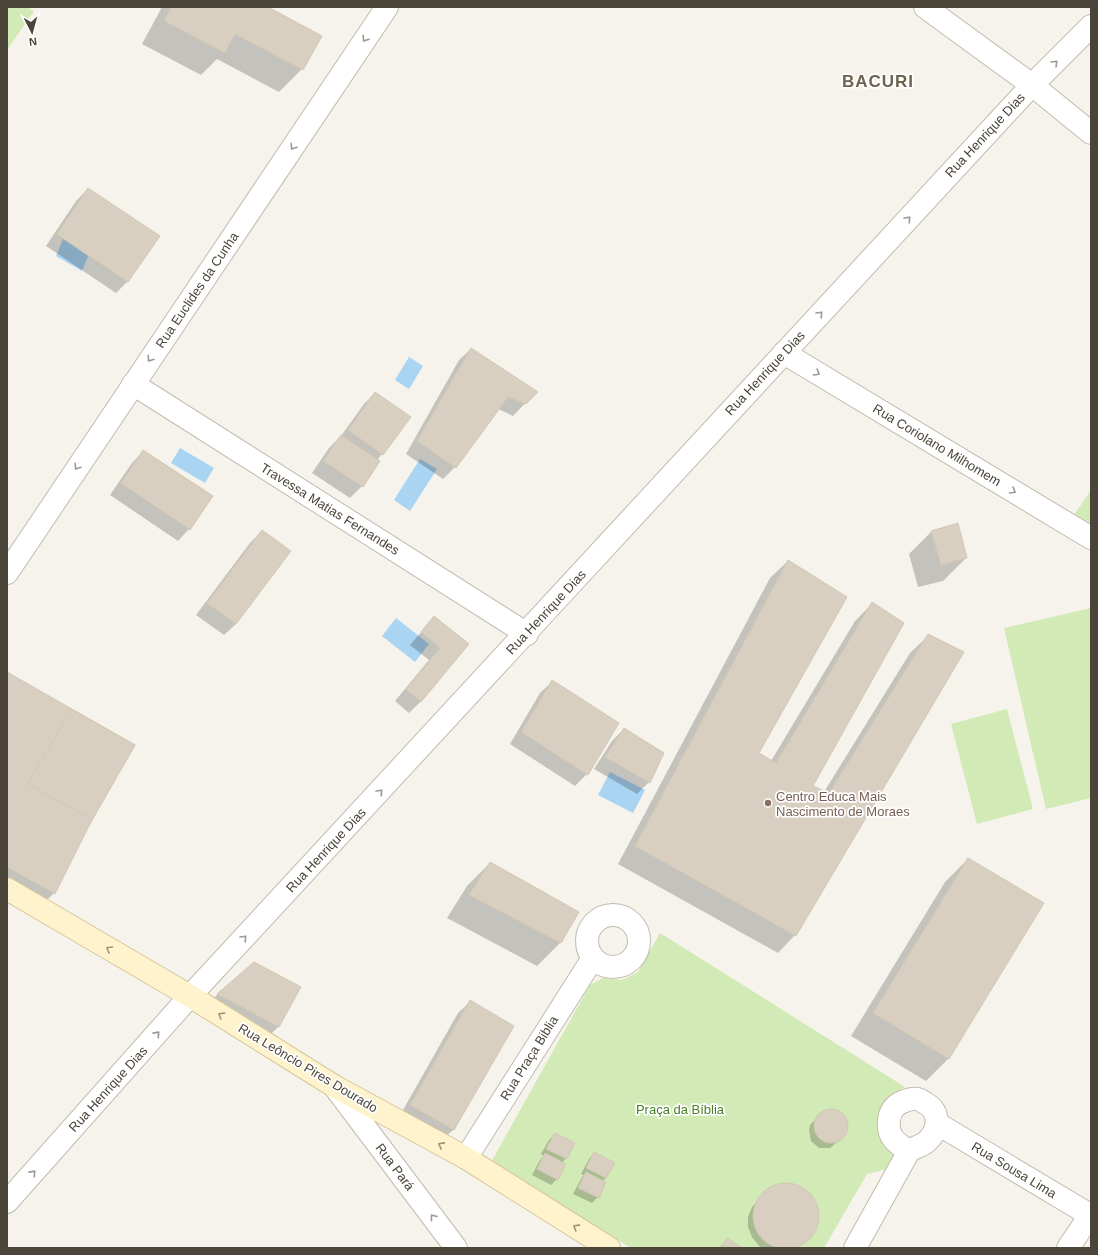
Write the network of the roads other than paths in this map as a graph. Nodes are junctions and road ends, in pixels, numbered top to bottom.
1 (387, 7) edge
2 (925, 7) edge
3 (1091, 26) edge
4 (1032, 85) junction
5 (1091, 133) edge
6 (784, 353) junction
7 (133, 384) junction
8 (1091, 538) edge
9 (7, 573) edge
10 (527, 634) junction
11 (7, 889) edge
12 (593, 958) dead end
13 (190, 996) junction
14 (334, 1086) junction
15 (938, 1124) junction
16 (909, 1151) junction
17 (466, 1158) junction
18 (7, 1202) edge
19 (1090, 1215) edge
20 (456, 1248) edge
21 (609, 1248) edge
22 (855, 1248) edge
23 (1068, 1248) edge

1 -> 7 street, Rua Euclides da Cunha
2 - 4 street
4 -> 3 street, Rua Henrique Dias
4 - 5 street
6 -> 4 street, Rua Henrique Dias
6 -> 8 street, Rua Coriolano Milhomem
6 - 10 street, Rua Henrique Dias
7 -> 9 street, Rua Euclides da Cunha
7 - 10 street, Travessa Matias Fernandes
13 -> 10 street, Rua Henrique Dias
13 -> 11 main road, Rua Leôncio Pires Dourado
12 - 17 street, Rua Praça Biblia
14 -> 13 main road, Rua Leôncio Pires Dourado
18 -> 13 street, Rua Henrique Dias
17 -> 14 main road, Rua Leôncio Pires Dourado
20 -> 14 street, Rua Pará
15 - 16 street
15 - 16 street
15 - 19 street, Rua Sousa Lima
16 - 22 street
21 -> 17 main road, Rua Leôncio Pires Dourado
19 - 23 street

